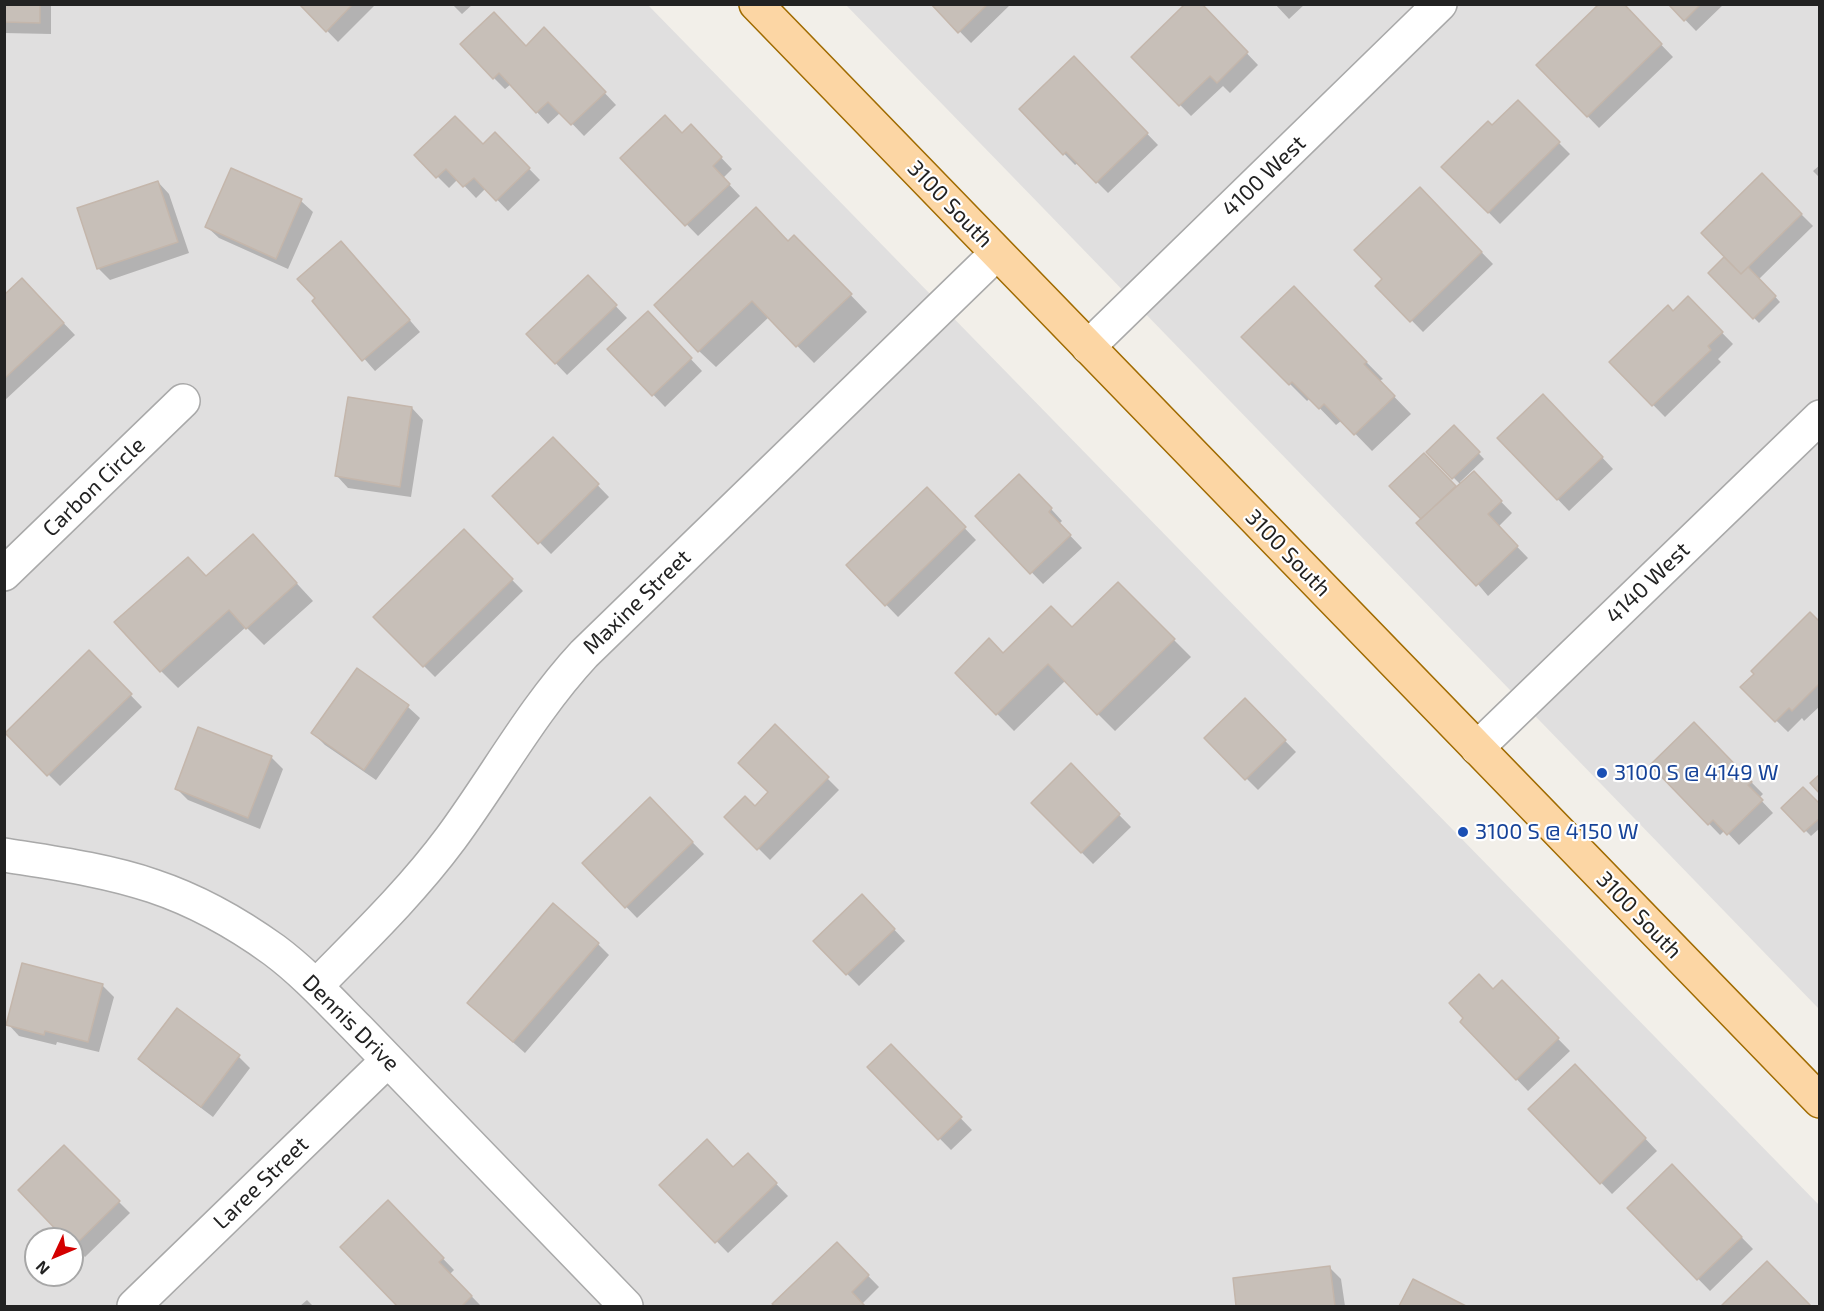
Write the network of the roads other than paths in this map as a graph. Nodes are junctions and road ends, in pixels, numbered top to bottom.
1 (756, 4) edge
2 (1440, 4) edge
3 (997, 253) junction
4 (1088, 347) junction
5 (183, 401) dead end
6 (1820, 417) edge
7 (4, 574) edge
8 (1477, 748) junction
9 (4, 855) edge
10 (316, 987) junction
11 (388, 1060) junction
12 (1820, 1101) edge
13 (134, 1306) edge
14 (626, 1306) edge

1 - 3 main road, 3100 South
2 - 4 street, 4100 West
3 - 4 main road, 3100 South
3 - 10 street, Maxine Street
4 - 8 main road, 3100 South
5 - 7 street, Carbon Circle
6 - 8 street, 4140 West
8 - 12 main road, 3100 South
9 - 10 street, Dennis Drive
10 - 11 street, Dennis Drive
11 - 13 street, Laree Street
11 - 14 street, Dennis Drive

